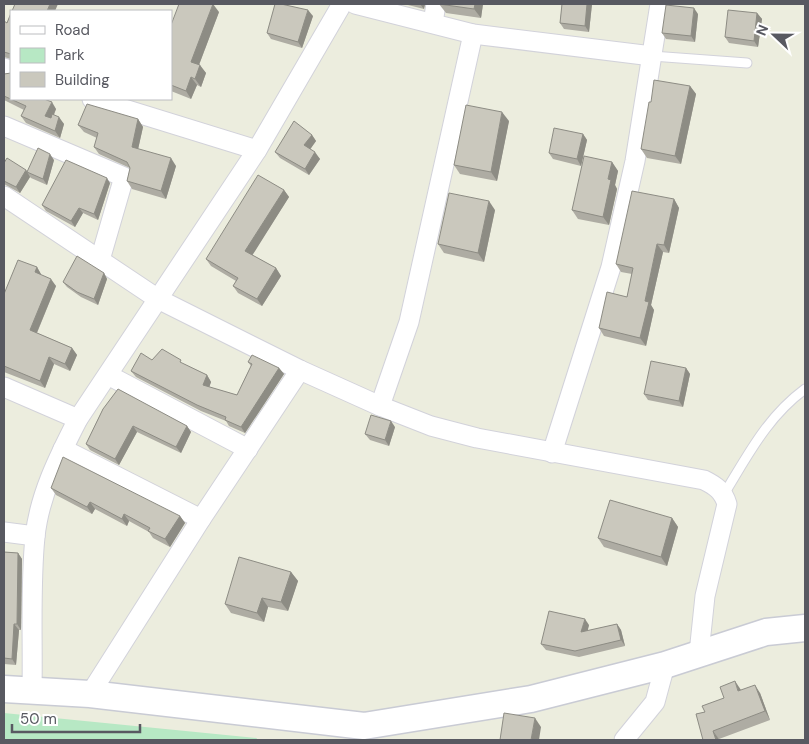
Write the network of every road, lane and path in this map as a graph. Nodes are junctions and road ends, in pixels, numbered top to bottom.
1 (342, 4) edge
2 (356, 4) edge
3 (436, 4) edge
4 (660, 4) edge
5 (433, 22) junction
6 (473, 34) junction
7 (652, 56) junction
8 (747, 63) dead end
9 (95, 100) edge
10 (4, 126) edge
11 (257, 150) junction
12 (4, 196) edge
13 (100, 260) junction
14 (158, 299) junction
15 (300, 370) junction
16 (108, 375) junction
17 (4, 387) edge
18 (805, 389) edge
19 (380, 406) junction
20 (78, 419) junction
21 (63, 449) junction
22 (248, 449) junction
23 (552, 453) junction
24 (724, 494) junction
25 (201, 519) junction
26 (4, 532) edge
27 (35, 536) junction
28 (805, 628) edge
29 (699, 653) junction
30 (665, 665) junction
31 (4, 689) edge
32 (32, 690) junction
33 (90, 694) junction
34 (624, 740) edge

1 - 11 street
2 - 5 street
3 - 5 street
4 - 7 street
5 - 6 street
6 - 7 street
6 - 19 street
7 - 8 lane
7 - 23 street
9 - 11 street
10 - 13 street
11 - 14 street
12 - 13 street
13 - 14 street
14 - 15 street
14 - 16 street
15 - 19 street
15 - 22 street
16 - 20 street
16 - 22 street
17 - 20 street
18 - 24 lane
19 - 23 street
20 - 21 street
21 - 25 street
21 - 27 street
22 - 25 street
23 - 24 street
24 - 29 street
25 - 33 street
26 - 27 street
27 - 32 street
28 - 29 street
29 - 30 street
30 - 33 street
30 - 34 street
31 - 32 street
32 - 33 street

